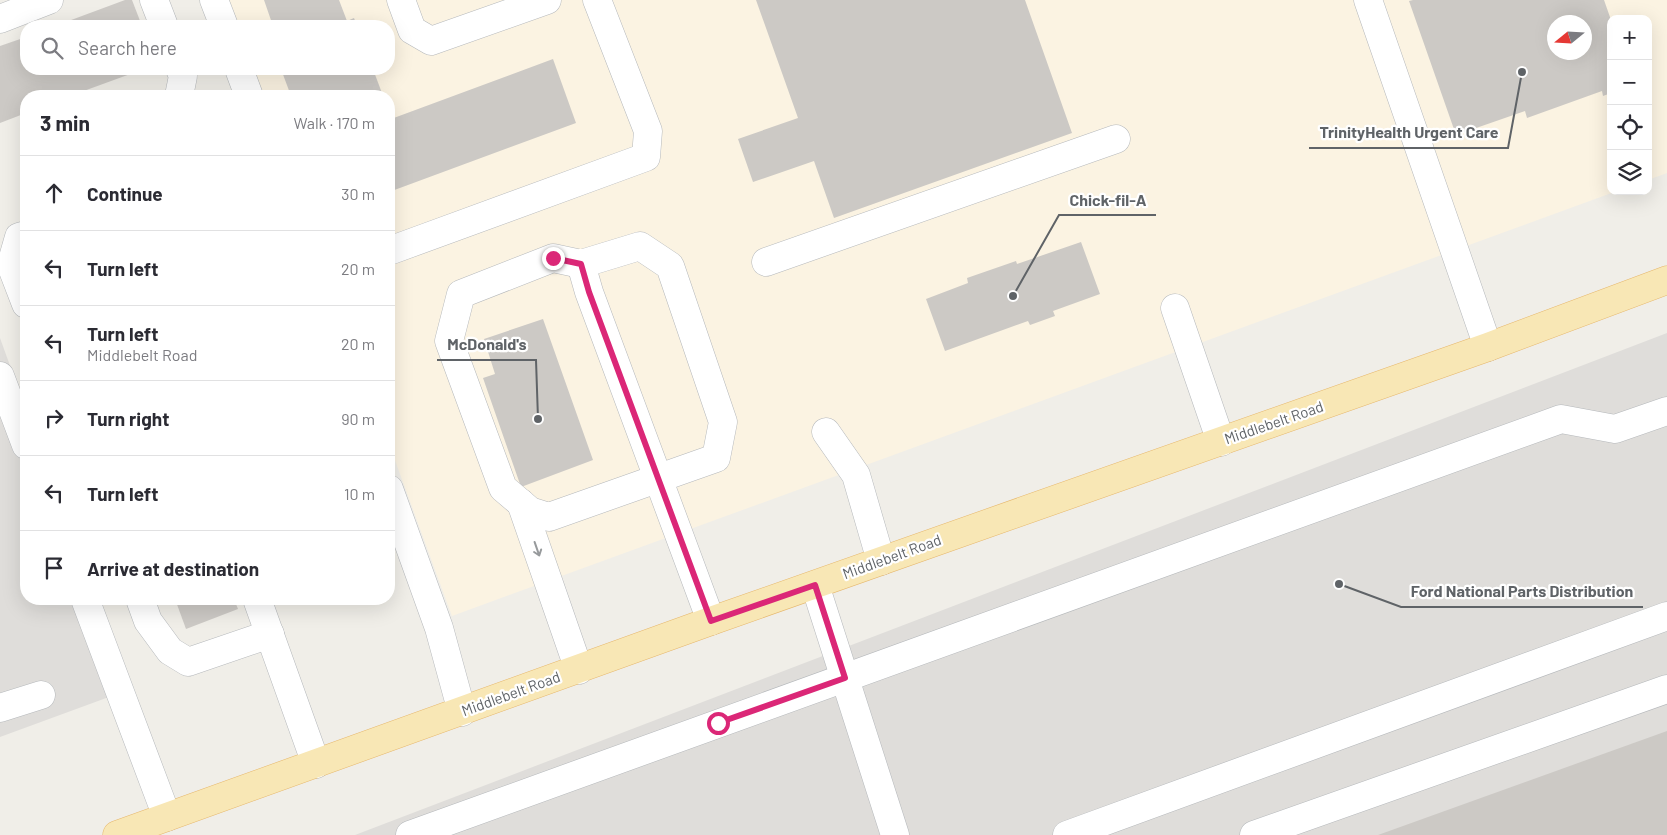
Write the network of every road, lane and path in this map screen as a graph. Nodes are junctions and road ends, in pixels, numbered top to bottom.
1 (49, 0) edge
2 (154, 0) edge
3 (214, 0) edge
4 (401, 0) edge
5 (547, 0) edge
6 (597, 0) edge
7 (1368, 0) edge
8 (498, 8) edge
9 (0, 19) edge
10 (162, 20) edge
11 (222, 20) edge
12 (183, 75) edge
13 (241, 75) edge
14 (180, 90) edge
15 (247, 90) edge
16 (1116, 139) dead end
17 (0, 228) edge
18 (20, 243) edge
19 (20, 246) edge
20 (395, 249) edge
21 (766, 262) dead end
22 (581, 264) junction
23 (1667, 280) edge
24 (20, 288) edge
25 (1175, 308) dead end
26 (1488, 347) junction
27 (0, 376) edge
28 (1667, 411) edge
29 (20, 429) edge
30 (826, 432) dead end
31 (1221, 442) junction
32 (659, 479) junction
33 (521, 503) junction
34 (395, 506) edge
35 (881, 561) junction
36 (815, 585) junction
37 (87, 605) edge
38 (142, 605) edge
39 (259, 605) edge
40 (1667, 616) edge
41 (711, 621) junction
42 (270, 634) junction
43 (579, 670) junction
44 (845, 678) junction
45 (1667, 689) edge
46 (41, 695) dead end
47 (0, 708) edge
48 (462, 712) junction
49 (316, 764) junction
50 (168, 817) junction
51 (117, 835) edge
52 (410, 835) edge
53 (895, 835) edge
54 (1067, 835) edge
55 (1254, 835) edge

1 - 9 lane
2 - 10 lane
3 - 11 lane
4 - 8 lane
5 - 8 lane
6 - 20 lane
7 - 26 lane
12 - 14 lane
13 - 15 lane
16 - 21 lane
17 - 18 lane
19 - 24 lane
22 - 32 lane
22 - 32 lane
22 - 33 lane
23 - 26 main road, Middlebelt Road
25 - 31 lane
26 - 31 main road, Middlebelt Road
27 - 29 lane
28 - 44 lane
30 - 35 lane
31 - 35 main road, Middlebelt Road
32 - 33 lane
32 - 41 lane
33 -> 43 lane
34 - 48 lane
35 - 36 main road, Middlebelt Road
36 - 41 main road, Middlebelt Road
36 - 44 lane
37 - 50 lane
38 - 42 lane
39 - 42 lane
40 - 54 lane
41 - 43 main road, Middlebelt Road
42 - 49 lane
43 - 48 main road, Middlebelt Road
44 - 52 lane
44 - 53 lane
45 - 55 lane
46 - 47 lane
48 - 49 main road, Middlebelt Road
49 - 50 main road, Middlebelt Road
50 - 51 main road, Middlebelt Road

